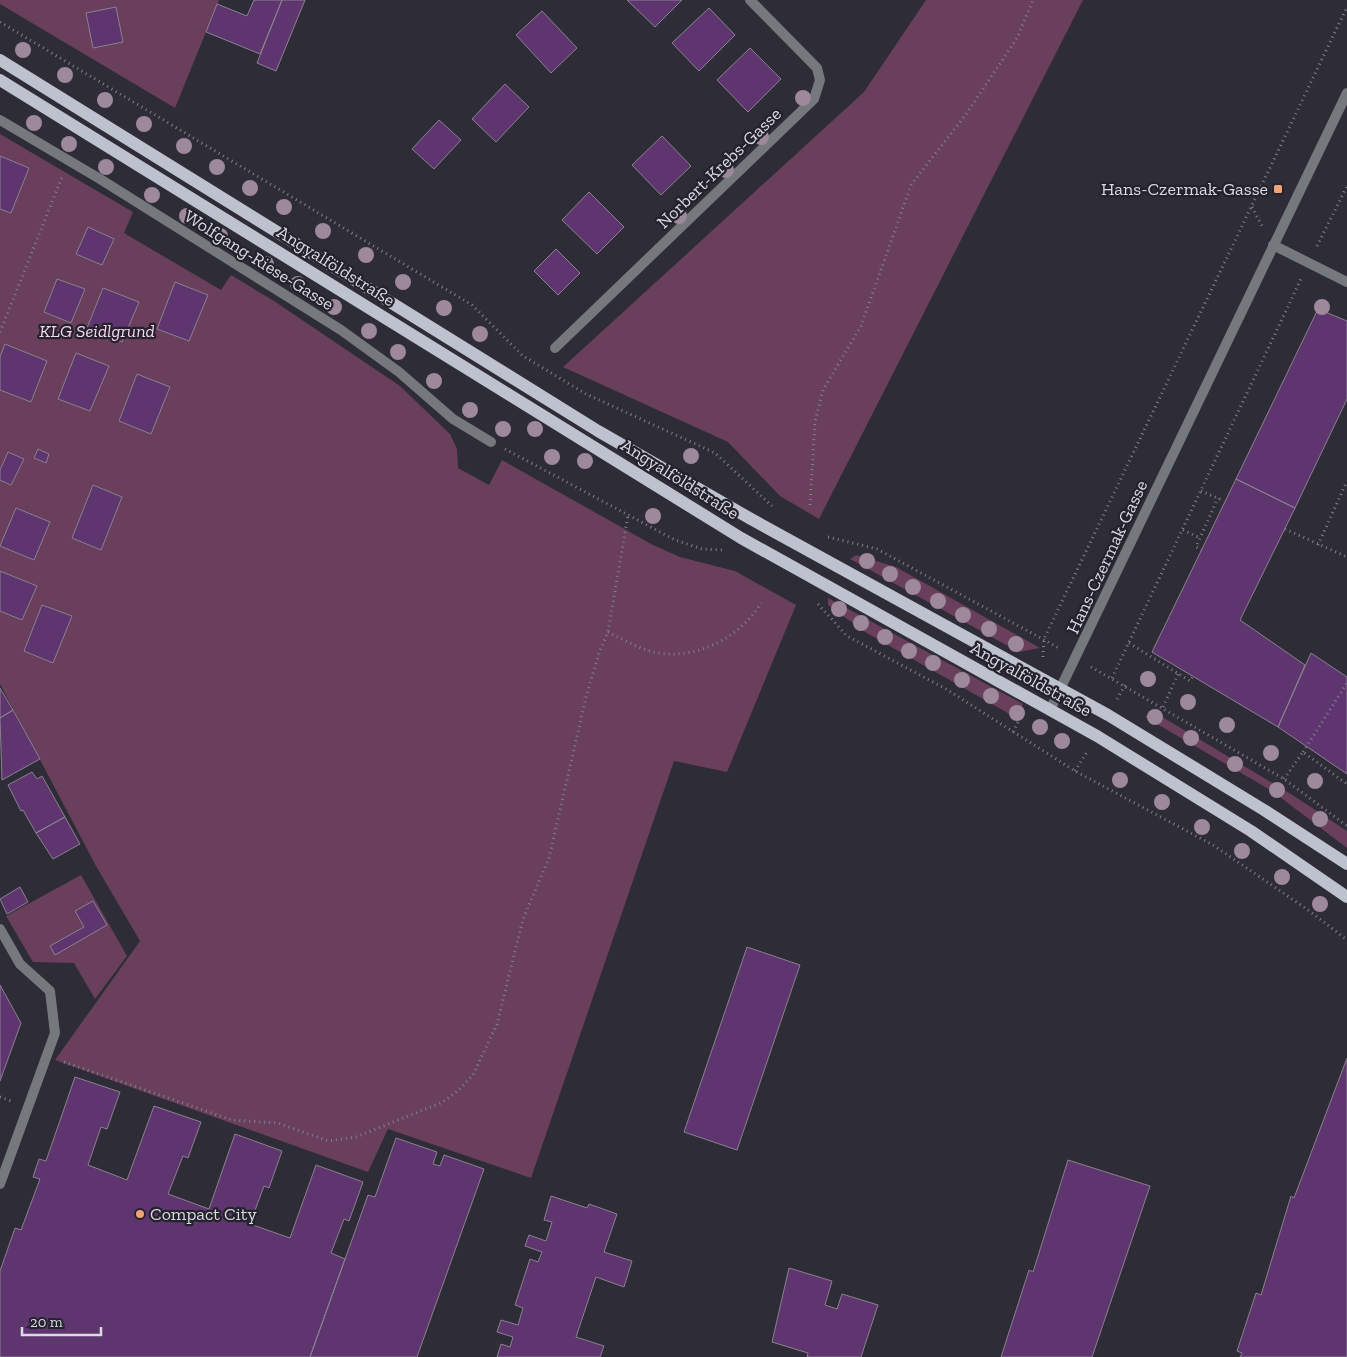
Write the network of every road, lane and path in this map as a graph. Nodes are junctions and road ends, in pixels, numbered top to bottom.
1 (750, 0) edge
2 (1033, 0) edge
3 (1347, 7) edge
4 (0, 22) edge
5 (0, 60) edge
6 (0, 80) edge
7 (1347, 93) edge
8 (0, 120) edge
9 (69, 160) junction
10 (1347, 186) edge
11 (1273, 245) junction
12 (1309, 264) junction
13 (1347, 282) edge
14 (0, 332) edge
15 (555, 348) dead end
16 (491, 442) joint
17 (1347, 481) edge
18 (1201, 490) junction
19 (1218, 498) junction
20 (1224, 501) dead end
21 (810, 505) dead end
22 (780, 511) dead end
23 (628, 515) junction
24 (1285, 528) dead end
25 (1183, 530) junction
26 (827, 536) dead end
27 (1200, 538) junction
28 (1318, 545) junction
29 (730, 550) dead end
30 (1202, 550) dead end
31 (1347, 557) edge
32 (816, 602) dead end
33 (761, 603) dead end
34 (608, 632) junction
35 (1044, 639) junction
36 (1129, 643) junction
37 (1076, 659) junction
38 (1178, 674) junction
39 (1192, 676) dead end
40 (1112, 678) junction
41 (1347, 683) edge
42 (1060, 690) junction
43 (1163, 707) junction
44 (1050, 710) junction
45 (1303, 752) junction
46 (1284, 780) junction
47 (1347, 784) edge
48 (1347, 826) edge
49 (1347, 864) edge
50 (1347, 897) edge
51 (0, 929) edge
52 (1347, 940) edge
53 (46, 1056) junction
54 (0, 1184) edge

1 - 15 street, Norbert-Krebs-Gasse
2 - 21 path
3 - 35 path
4 - 22 path
5 - 42 main road, Angyalföldstraße
6 - 44 main road, Angyalföldstraße
7 - 11 street, Hans-Czermak-Gasse
8 - 9 street, Wolfgang-Riese-Gasse
9 - 14 path
9 - 16 street, Wolfgang-Riese-Gasse
10 - 12 path
11 - 12 street
11 - 37 street, Hans-Czermak-Gasse
12 - 13 street
12 - 18 path
16 - 23 path
17 - 28 path
18 - 19 path
18 - 25 path
19 - 20 path
19 - 27 path
23 - 29 path
23 - 34 path
24 - 28 path
25 - 27 path
25 - 36 path
26 - 35 path
27 - 30 path
28 - 31 path
32 - 52 path
33 - 34 path
34 - 53 path
35 - 37 path
36 - 38 path
36 - 40 path
37 - 40 path
37 - 42 street, Hans-Czermak-Gasse
38 - 39 path
38 - 43 path
40 - 43 path
41 - 45 path
42 - 44 street, Hans-Czermak-Gasse
42 - 49 main road, Angyalföldstraße
43 - 46 path
44 - 50 main road, Angyalföldstraße
45 - 46 path
45 - 47 path
46 - 48 path
51 - 53 street
53 - 54 street

